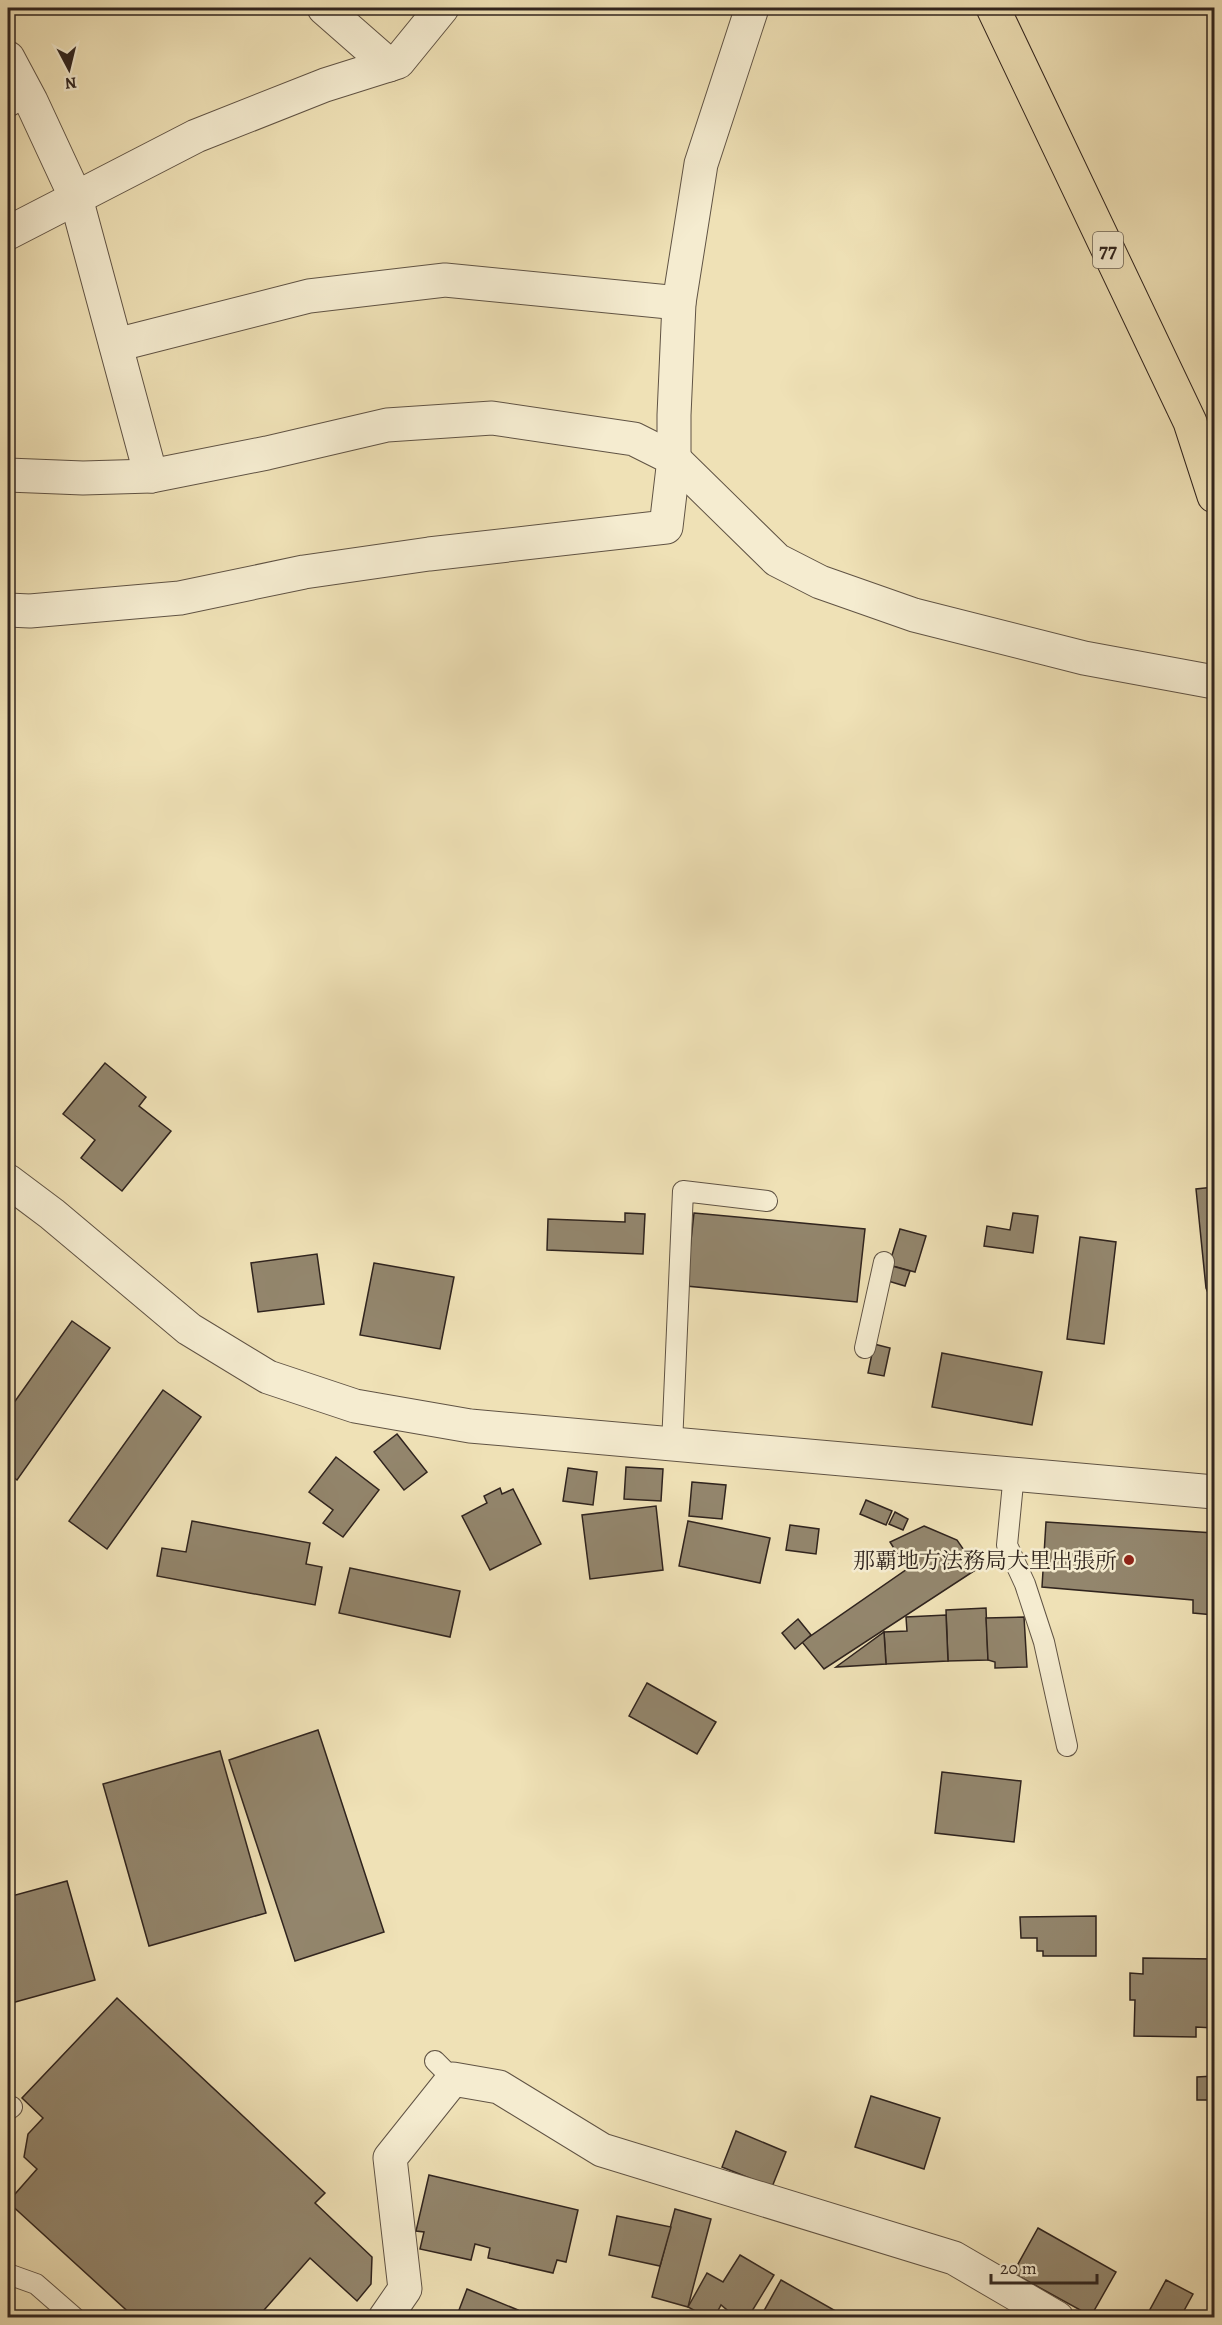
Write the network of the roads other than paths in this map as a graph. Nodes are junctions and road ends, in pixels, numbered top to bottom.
1 (324, 8) edge
2 (442, 8) edge
3 (752, 8) edge
4 (993, 8) edge
5 (8, 58) edge
6 (388, 66) junction
7 (18, 101) edge
8 (76, 198) junction
9 (8, 232) edge
10 (680, 303) junction
11 (116, 345) junction
12 (674, 459) junction
13 (8, 475) edge
14 (151, 476) junction
15 (1215, 496) edge
16 (8, 610) edge
17 (1215, 682) edge
18 (8, 1181) edge
19 (767, 1201) dead end
20 (884, 1262) dead end
21 (865, 1348) dead end
22 (672, 1445) junction
23 (1014, 1473) junction
24 (1215, 1492) edge
25 (1067, 1746) dead end
26 (8, 2274) edge
27 (75, 2318) edge
28 (385, 2318) edge
29 (1058, 2318) edge

1 - 6 street
2 - 6 street
3 - 10 street
4 - 15 main road, 77
5 - 7 street
6 - 8 street
7 - 8 street
8 - 9 street
8 - 11 street
10 - 11 street
10 - 12 street
11 - 14 street
12 - 14 street
12 - 16 street
12 - 17 street
13 - 14 street
18 - 22 street
19 - 22 lane
20 - 21 lane
22 - 23 street
23 - 24 street
23 - 25 lane
26 - 27 lane
28 - 29 street

